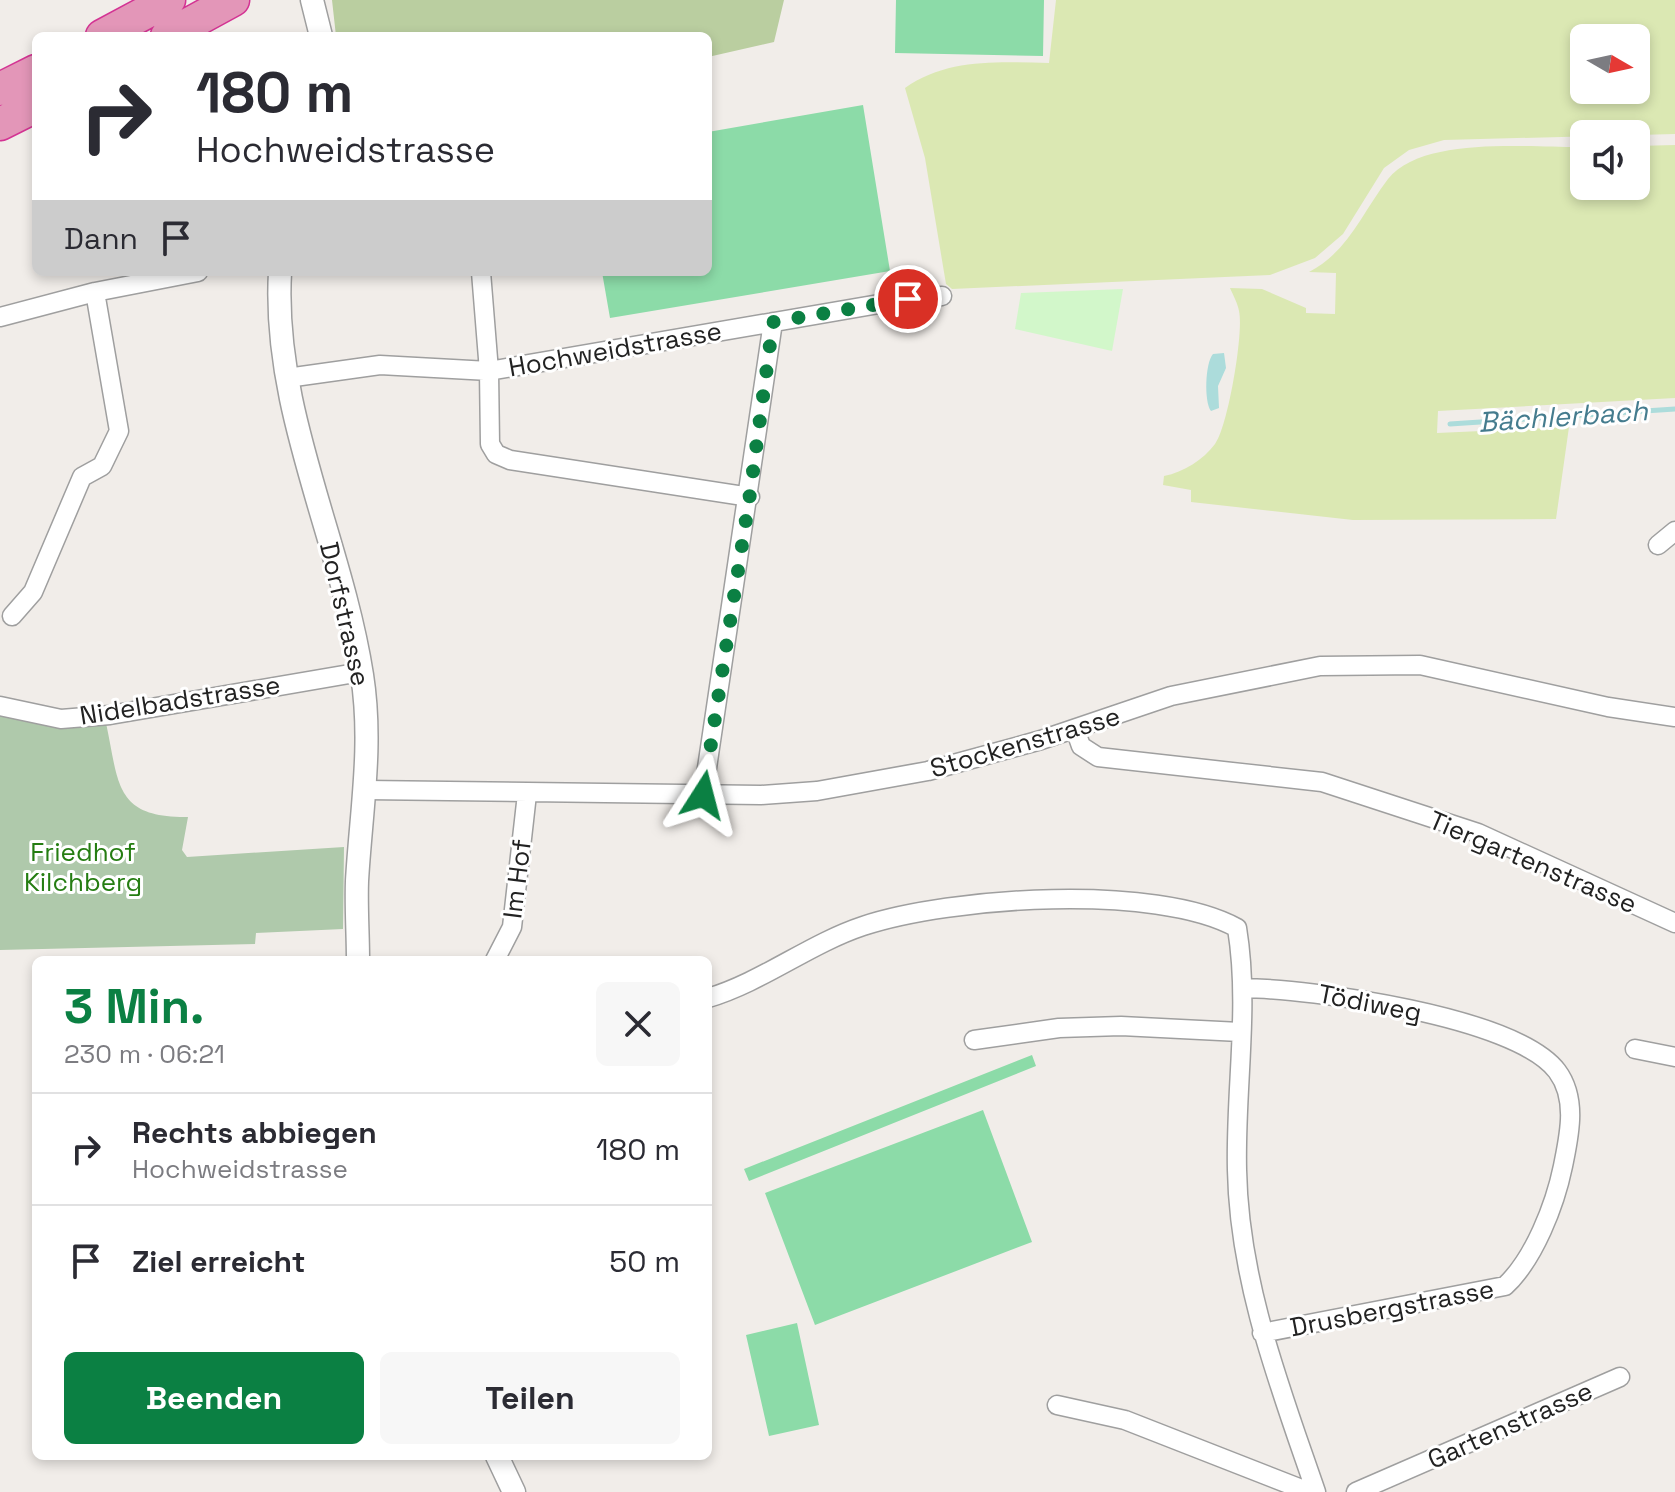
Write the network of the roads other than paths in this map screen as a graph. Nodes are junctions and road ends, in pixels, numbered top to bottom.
1 (169, 0) edge
2 (233, 0) edge
3 (109, 32) edge
4 (174, 32) edge
5 (32, 73) edge
6 (0, 89) edge
7 (32, 108) edge
8 (0, 124) edge
9 (177, 276) edge
10 (280, 276) edge
11 (481, 276) edge
12 (95, 292) junction
13 (942, 296) dead end
14 (0, 317) edge
15 (773, 322) junction
16 (489, 371) junction
17 (287, 378) junction
18 (750, 497) junction
19 (1675, 531) edge
20 (1658, 545) dead end
21 (12, 616) dead end
22 (361, 672) junction
23 (0, 706) edge
24 (1675, 717) edge
25 (1075, 729) junction
26 (366, 790) junction
27 (527, 794) junction
28 (703, 795) junction
29 (1675, 923) edge
30 (358, 956) edge
31 (497, 956) edge
32 (1243, 988) junction
33 (712, 996) edge
34 (1240, 1032) junction
35 (1495, 1034) joint
36 (974, 1040) dead end
37 (1635, 1049) dead end
38 (1675, 1057) edge
39 (1262, 1333) junction
40 (1620, 1377) dead end
41 (1057, 1405) dead end
42 (499, 1460) edge
43 (514, 1492) edge
44 (1309, 1492) edge
45 (1316, 1492) edge
46 (1356, 1492) edge

1 - 3 highway
2 - 4 highway
5 - 6 highway
7 - 8 highway
9 - 12 street
10 - 17 street, Dorfstrasse
11 - 16 street
12 - 14 street
12 - 21 street
13 - 15 street, Hochweidstrasse
15 - 16 street, Hochweidstrasse
15 - 18 street
16 - 17 street, Hochweidstrasse
16 - 18 street
17 - 22 street, Dorfstrasse
18 - 28 street
19 - 20 street
22 - 23 street, Nidelbadstrasse
22 - 26 street, Dorfstrasse
24 - 25 street, Stockenstrasse
25 - 28 street, Stockenstrasse
25 - 29 street, Tiergartenstrasse
26 - 27 street, Stockenstrasse
26 - 30 street, Dorfstrasse
27 - 28 street, Stockenstrasse
27 - 31 street, Im Hof
32 - 33 street
32 - 34 street
32 - 35 street, Tödiweg
34 - 36 street
34 - 39 street
35 - 39 street, Drusbergstrasse
37 - 38 street
39 - 45 street
40 - 46 street, Gartenstrasse
41 - 44 street
42 - 43 street

